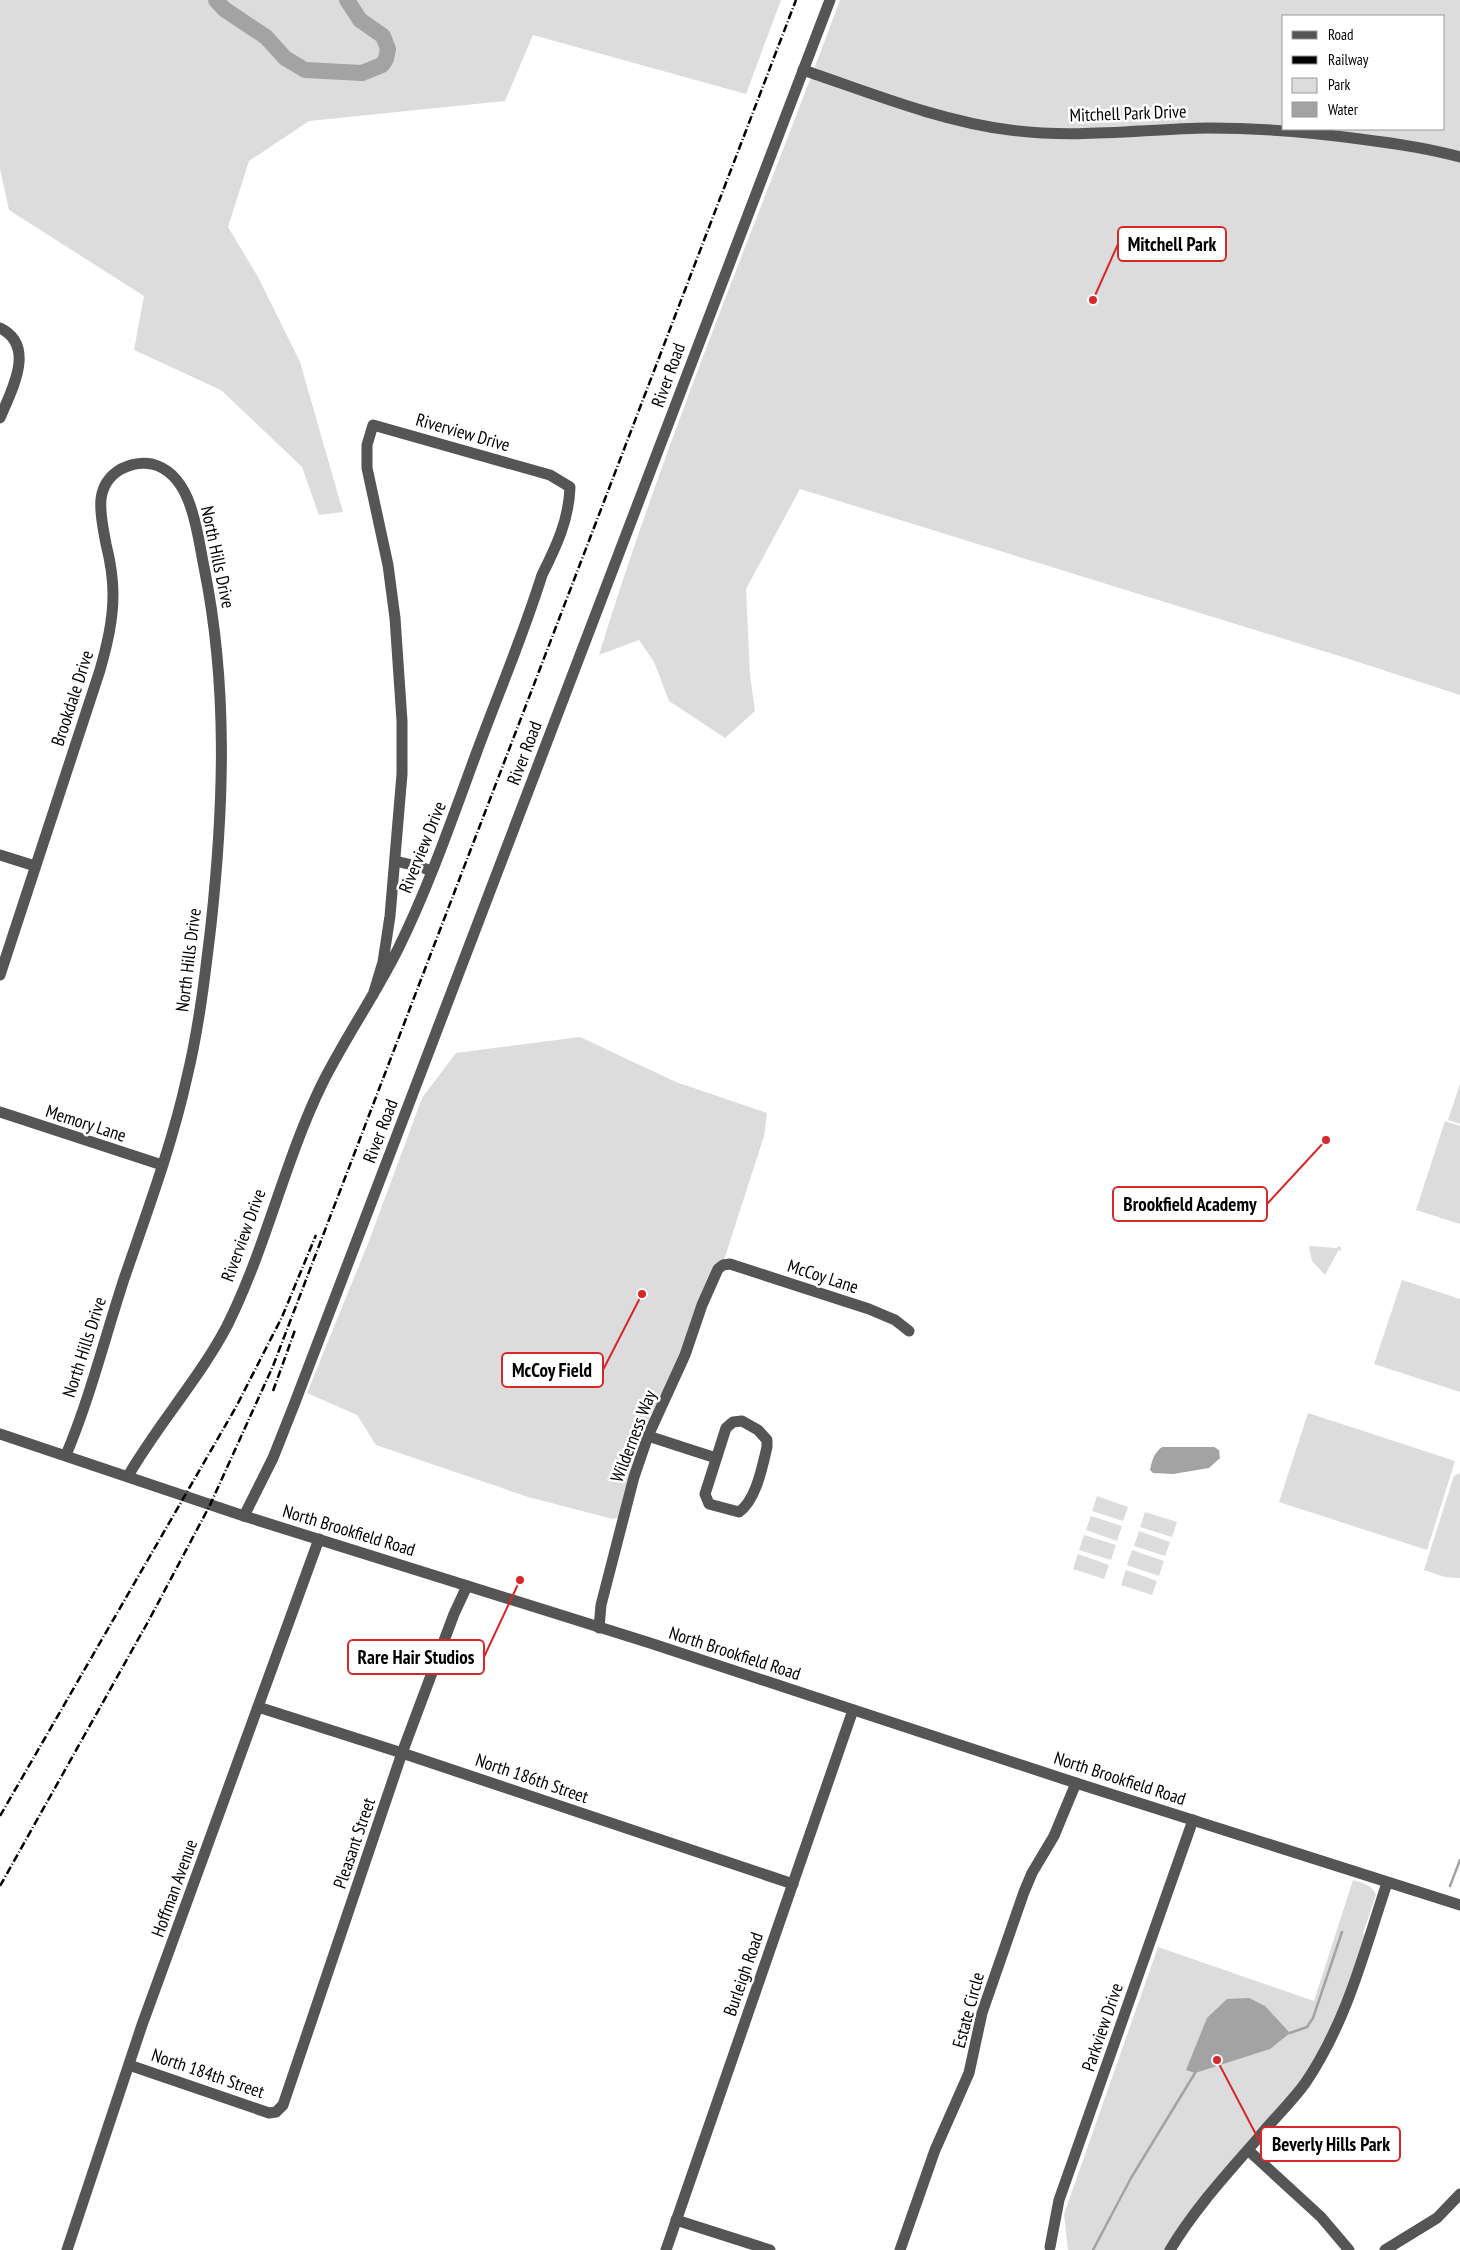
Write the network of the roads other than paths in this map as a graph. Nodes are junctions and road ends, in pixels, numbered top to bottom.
1 (830, 0) edge
2 (803, 70) junction
3 (1460, 157) edge
4 (0, 328) edge
5 (0, 418) edge
6 (158, 466) joint
7 (0, 855) edge
8 (395, 861) junction
9 (35, 866) junction
10 (431, 871) junction
11 (0, 975) edge
12 (372, 995) junction
13 (0, 1112) edge
14 (162, 1165) junction
15 (723, 1265) joint
16 (909, 1331) dead end
17 (0, 1434) edge
18 (648, 1436) junction
19 (66, 1455) junction
20 (716, 1458) junction
21 (128, 1476) junction
22 (244, 1516) junction
23 (319, 1539) junction
24 (467, 1586) junction
25 (599, 1628) junction
26 (258, 1707) junction
27 (853, 1710) junction
28 (402, 1753) junction
29 (1076, 1783) junction
30 (1193, 1820) junction
31 (1387, 1883) junction
32 (793, 1884) junction
33 (1460, 1905) edge
34 (129, 2065) junction
35 (276, 2112) joint
36 (1248, 2150) junction
37 (1460, 2194) edge
38 (676, 2220) junction
39 (1050, 2247) dead end
40 (67, 2250) edge
41 (666, 2250) edge
42 (770, 2250) edge
43 (900, 2250) edge
44 (1170, 2250) edge
45 (1349, 2250) edge
46 (1384, 2250) edge

1 - 2 street, River Road
2 - 3 street, Mitchell Park Drive
2 - 22 street, River Road
4 - 5 street
6 - 9 street, Brookdale Drive
6 - 14 street, North Hills Drive
7 - 9 street
8 - 10 street
8 - 10 street, Riverview Drive
8 - 12 street, Riverview Drive
9 - 11 street, Brookdale Drive
10 - 12 street, Riverview Drive
12 - 21 street, Riverview Drive
13 - 14 street, Memory Lane
14 - 19 street, North Hills Drive
15 - 16 street, McCoy Lane
15 - 18 street, Wilderness Way
17 - 19 street, North Brookfield Road
18 - 20 street
18 - 25 street, Wilderness Way
19 - 21 street, North Brookfield Road
20 - 20 street
21 - 22 street, North Brookfield Road
22 - 23 street, North Brookfield Road
23 - 24 street, North Brookfield Road
23 - 26 street, Hoffman Avenue
24 - 25 street, North Brookfield Road
24 - 28 street, Pleasant Street
25 - 27 street, North Brookfield Road
26 - 28 street, North 186th Street
26 - 34 street, Hoffman Avenue
27 - 29 street, North Brookfield Road
27 - 32 street, Burleigh Road
28 - 32 street, North 186th Street
28 - 35 street, Pleasant Street
29 - 30 street, North Brookfield Road
29 - 43 street, Estate Circle
30 - 31 street, North Brookfield Road
30 - 39 street, Parkview Drive
31 - 33 street, North Brookfield Road
31 - 36 street
32 - 38 street, Burleigh Road
34 - 35 street, North 184th Street
34 - 40 street, Hoffman Avenue
36 - 44 street
36 - 45 street
37 - 46 street
38 - 41 street, Burleigh Road
38 - 42 street

